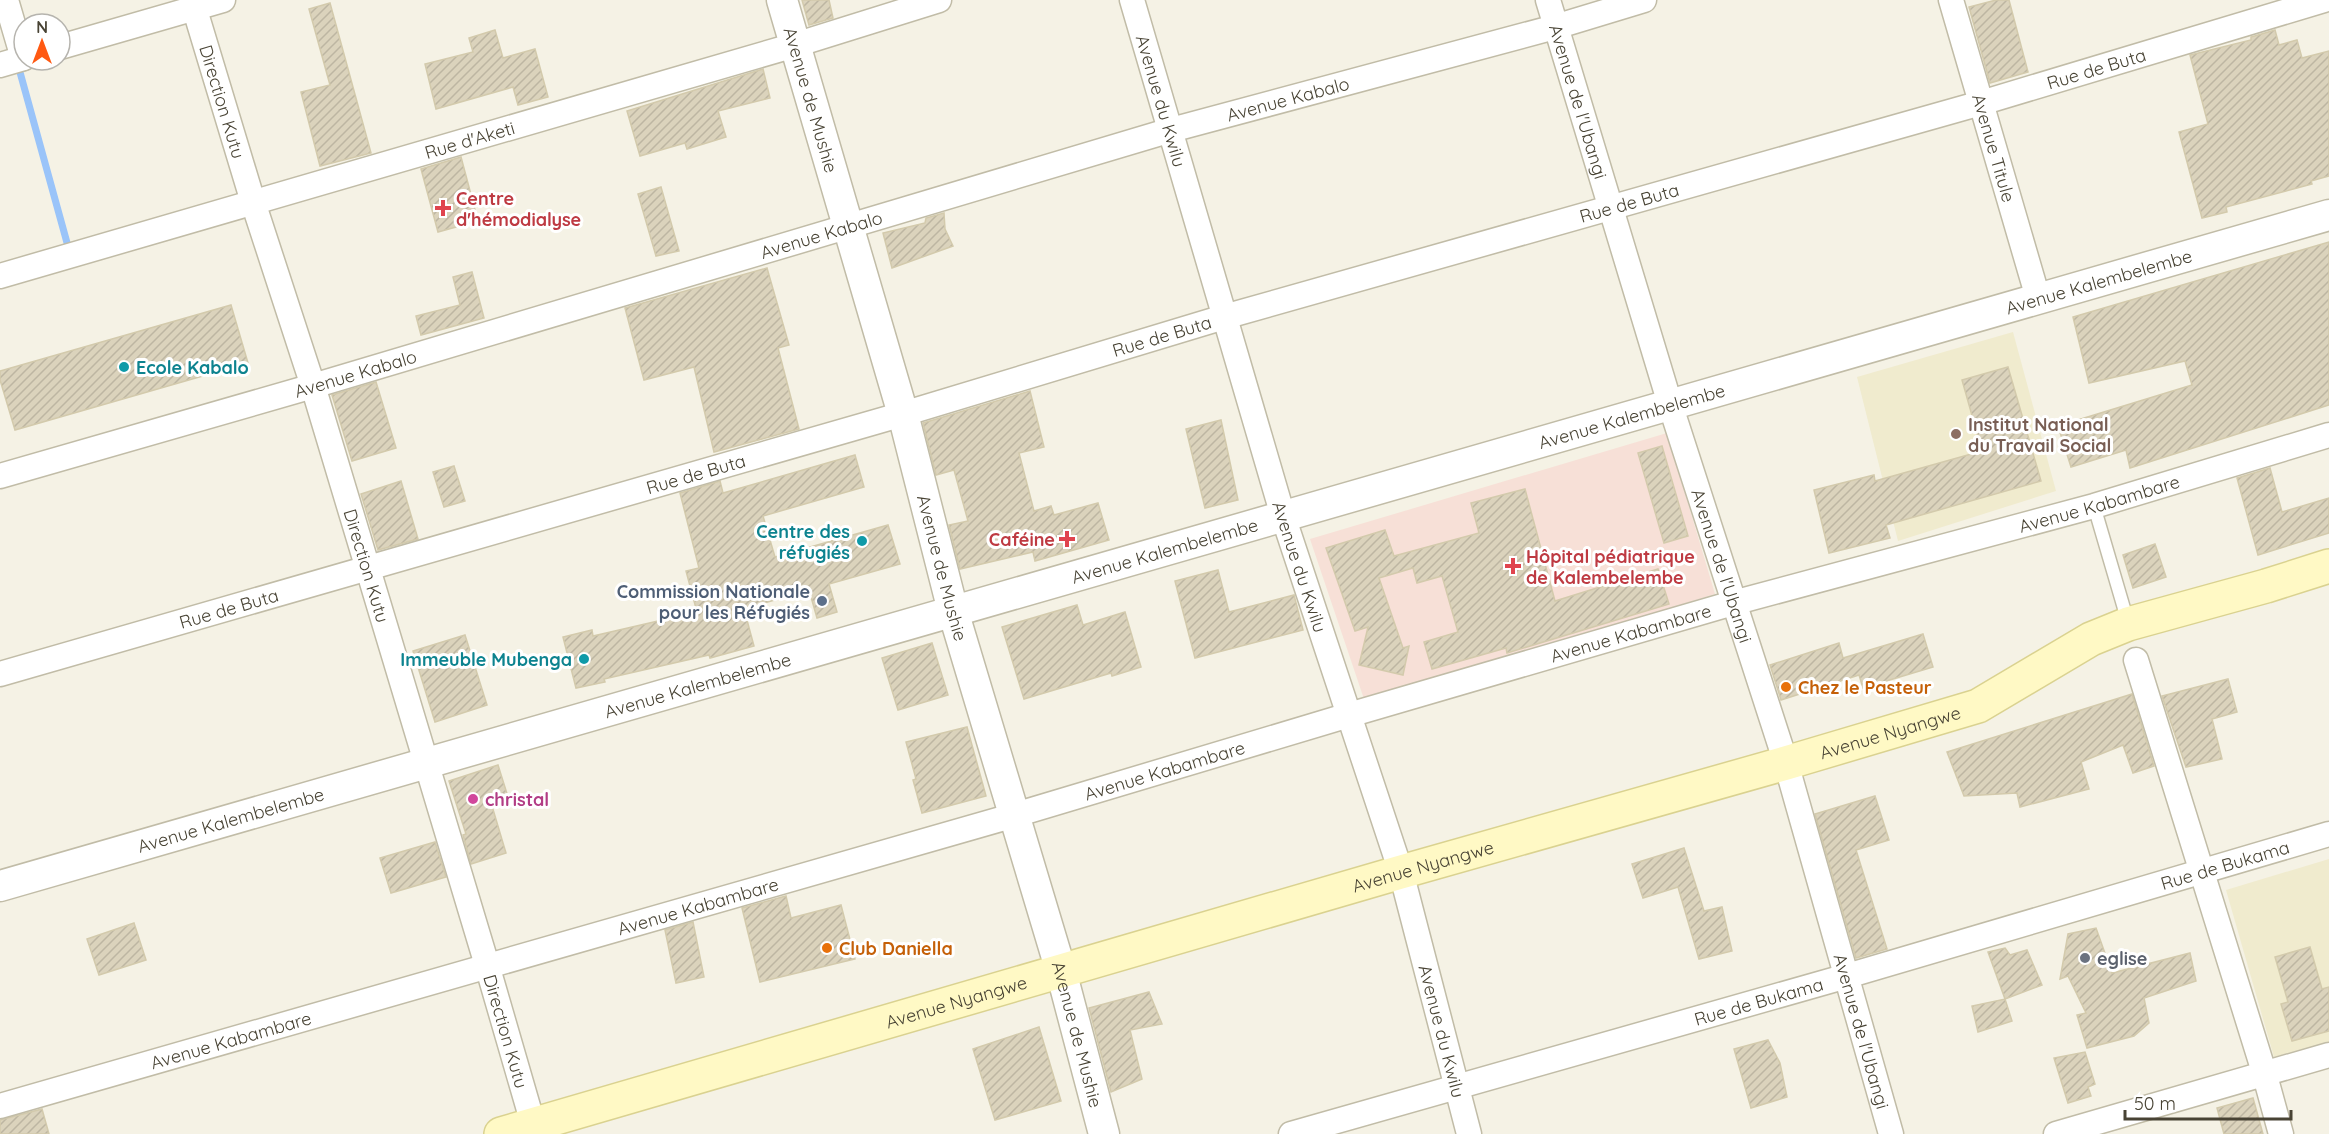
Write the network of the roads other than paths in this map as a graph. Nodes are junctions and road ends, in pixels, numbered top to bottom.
1 (6, 0) edge
2 (223, 0) edge
3 (782, 0) edge
4 (939, 0) edge
5 (1132, 0) edge
6 (1548, 0) edge
7 (1644, 0) edge
8 (1951, 0) edge
9 (2324, 0) edge
10 (194, 4) edge
11 (12, 20) edge
12 (1555, 27) junction
13 (72, 43) edge
14 (795, 45) junction
15 (1981, 103) junction
16 (1171, 130) junction
17 (253, 202) junction
18 (1609, 207) junction
19 (2329, 215) edge
20 (849, 226) junction
21 (0, 276) edge
22 (2038, 298) junction
23 (1224, 317) junction
24 (313, 386) junction
25 (1670, 404) junction
26 (903, 414) junction
27 (2329, 435) edge
28 (0, 476) edge
29 (2094, 506) junction
30 (1283, 516) junction
31 (2329, 566) edge
32 (368, 569) junction
33 (1733, 603) junction
34 (953, 611) junction
35 (2128, 624) junction
36 (2136, 660) dead end
37 (0, 674) edge
38 (1348, 715) junction
39 (425, 763) junction
40 (1786, 763) junction
41 (1015, 815) junction
42 (2329, 834) edge
43 (2200, 871) junction
44 (1401, 872) junction
45 (0, 886) edge
46 (487, 965) junction
47 (1061, 971) junction
48 (1847, 976) junction
49 (2329, 1055) edge
50 (2264, 1072) junction
51 (1455, 1086) junction
52 (0, 1106) edge
53 (534, 1130) edge
54 (501, 1134) edge
55 (1104, 1134) edge
56 (1291, 1134) edge
57 (1469, 1134) edge
58 (1891, 1134) edge
59 (2056, 1134) edge
60 (2281, 1134) edge

1 - 11 street
2 - 10 street
3 - 14 street, Avenue de Mushie
4 - 14 street, Rue d'Aketi
5 - 16 street, Avenue du Kwilu
6 - 12 street, Avenue de l'Ubangi
7 - 12 street, Avenue Kabalo
8 - 15 street, Avenue Titule
9 - 15 street, Rue de Buta
10 - 13 street
10 - 17 street, Direction Kutu
12 - 16 street, Avenue Kabalo
12 - 18 street, Avenue de l'Ubangi
14 - 17 street, Rue d'Aketi
14 - 20 street, Avenue de Mushie
15 - 18 street, Rue de Buta
15 - 22 street, Avenue Titule
16 - 20 street, Avenue Kabalo
16 - 23 street, Avenue du Kwilu
17 - 21 street, Rue d'Aketi
17 - 24 street, Direction Kutu
18 - 23 street, Rue de Buta
18 - 25 street, Avenue de l'Ubangi
19 - 22 street, Avenue Kalembelembe
20 - 24 street, Avenue Kabalo
20 - 26 street, Avenue de Mushie
22 - 25 street, Avenue Kalembelembe
23 - 26 street, Rue de Buta
23 - 30 street, Avenue du Kwilu
24 - 28 street, Avenue Kabalo
24 - 32 street, Direction Kutu
25 - 30 street, Avenue Kalembelembe
25 - 33 street, Avenue de l'Ubangi
26 - 32 street, Rue de Buta
26 - 34 street, Avenue de Mushie
27 - 29 street, Avenue Kabambare
29 - 33 street, Avenue Kabambare
29 - 35 lane
30 - 34 street, Avenue Kalembelembe
30 - 38 street, Avenue du Kwilu
31 - 35 main road, Avenue Nyangwe
32 - 37 street, Rue de Buta
32 - 39 street, Direction Kutu
33 - 38 street, Avenue Kabambare
33 - 40 street, Avenue de l'Ubangi
34 - 39 street, Avenue Kalembelembe
34 - 41 street, Avenue de Mushie
35 - 40 main road, Avenue Nyangwe
36 - 43 street
38 - 41 street, Avenue Kabambare
38 - 44 street, Avenue du Kwilu
39 - 45 street, Avenue Kalembelembe
39 - 46 street, Direction Kutu
40 - 44 main road, Avenue Nyangwe
40 - 48 street, Avenue de l'Ubangi
41 - 46 street, Avenue Kabambare
41 - 47 street, Avenue de Mushie
42 - 43 street, Rue de Bukama
43 - 48 street, Rue de Bukama
43 - 50 street
44 - 47 main road, Avenue Nyangwe
44 - 51 street, Avenue du Kwilu
46 - 52 street, Avenue Kabambare
46 - 53 street, Direction Kutu
47 - 53 main road, Avenue Nyangwe
47 - 55 street, Avenue de Mushie
48 - 51 street, Rue de Bukama
48 - 58 street, Avenue de l'Ubangi
49 - 50 street
50 - 59 street
50 - 60 street
51 - 56 street, Rue de Bukama
51 - 57 street, Avenue du Kwilu
53 - 54 main road, Avenue Nyangwe

